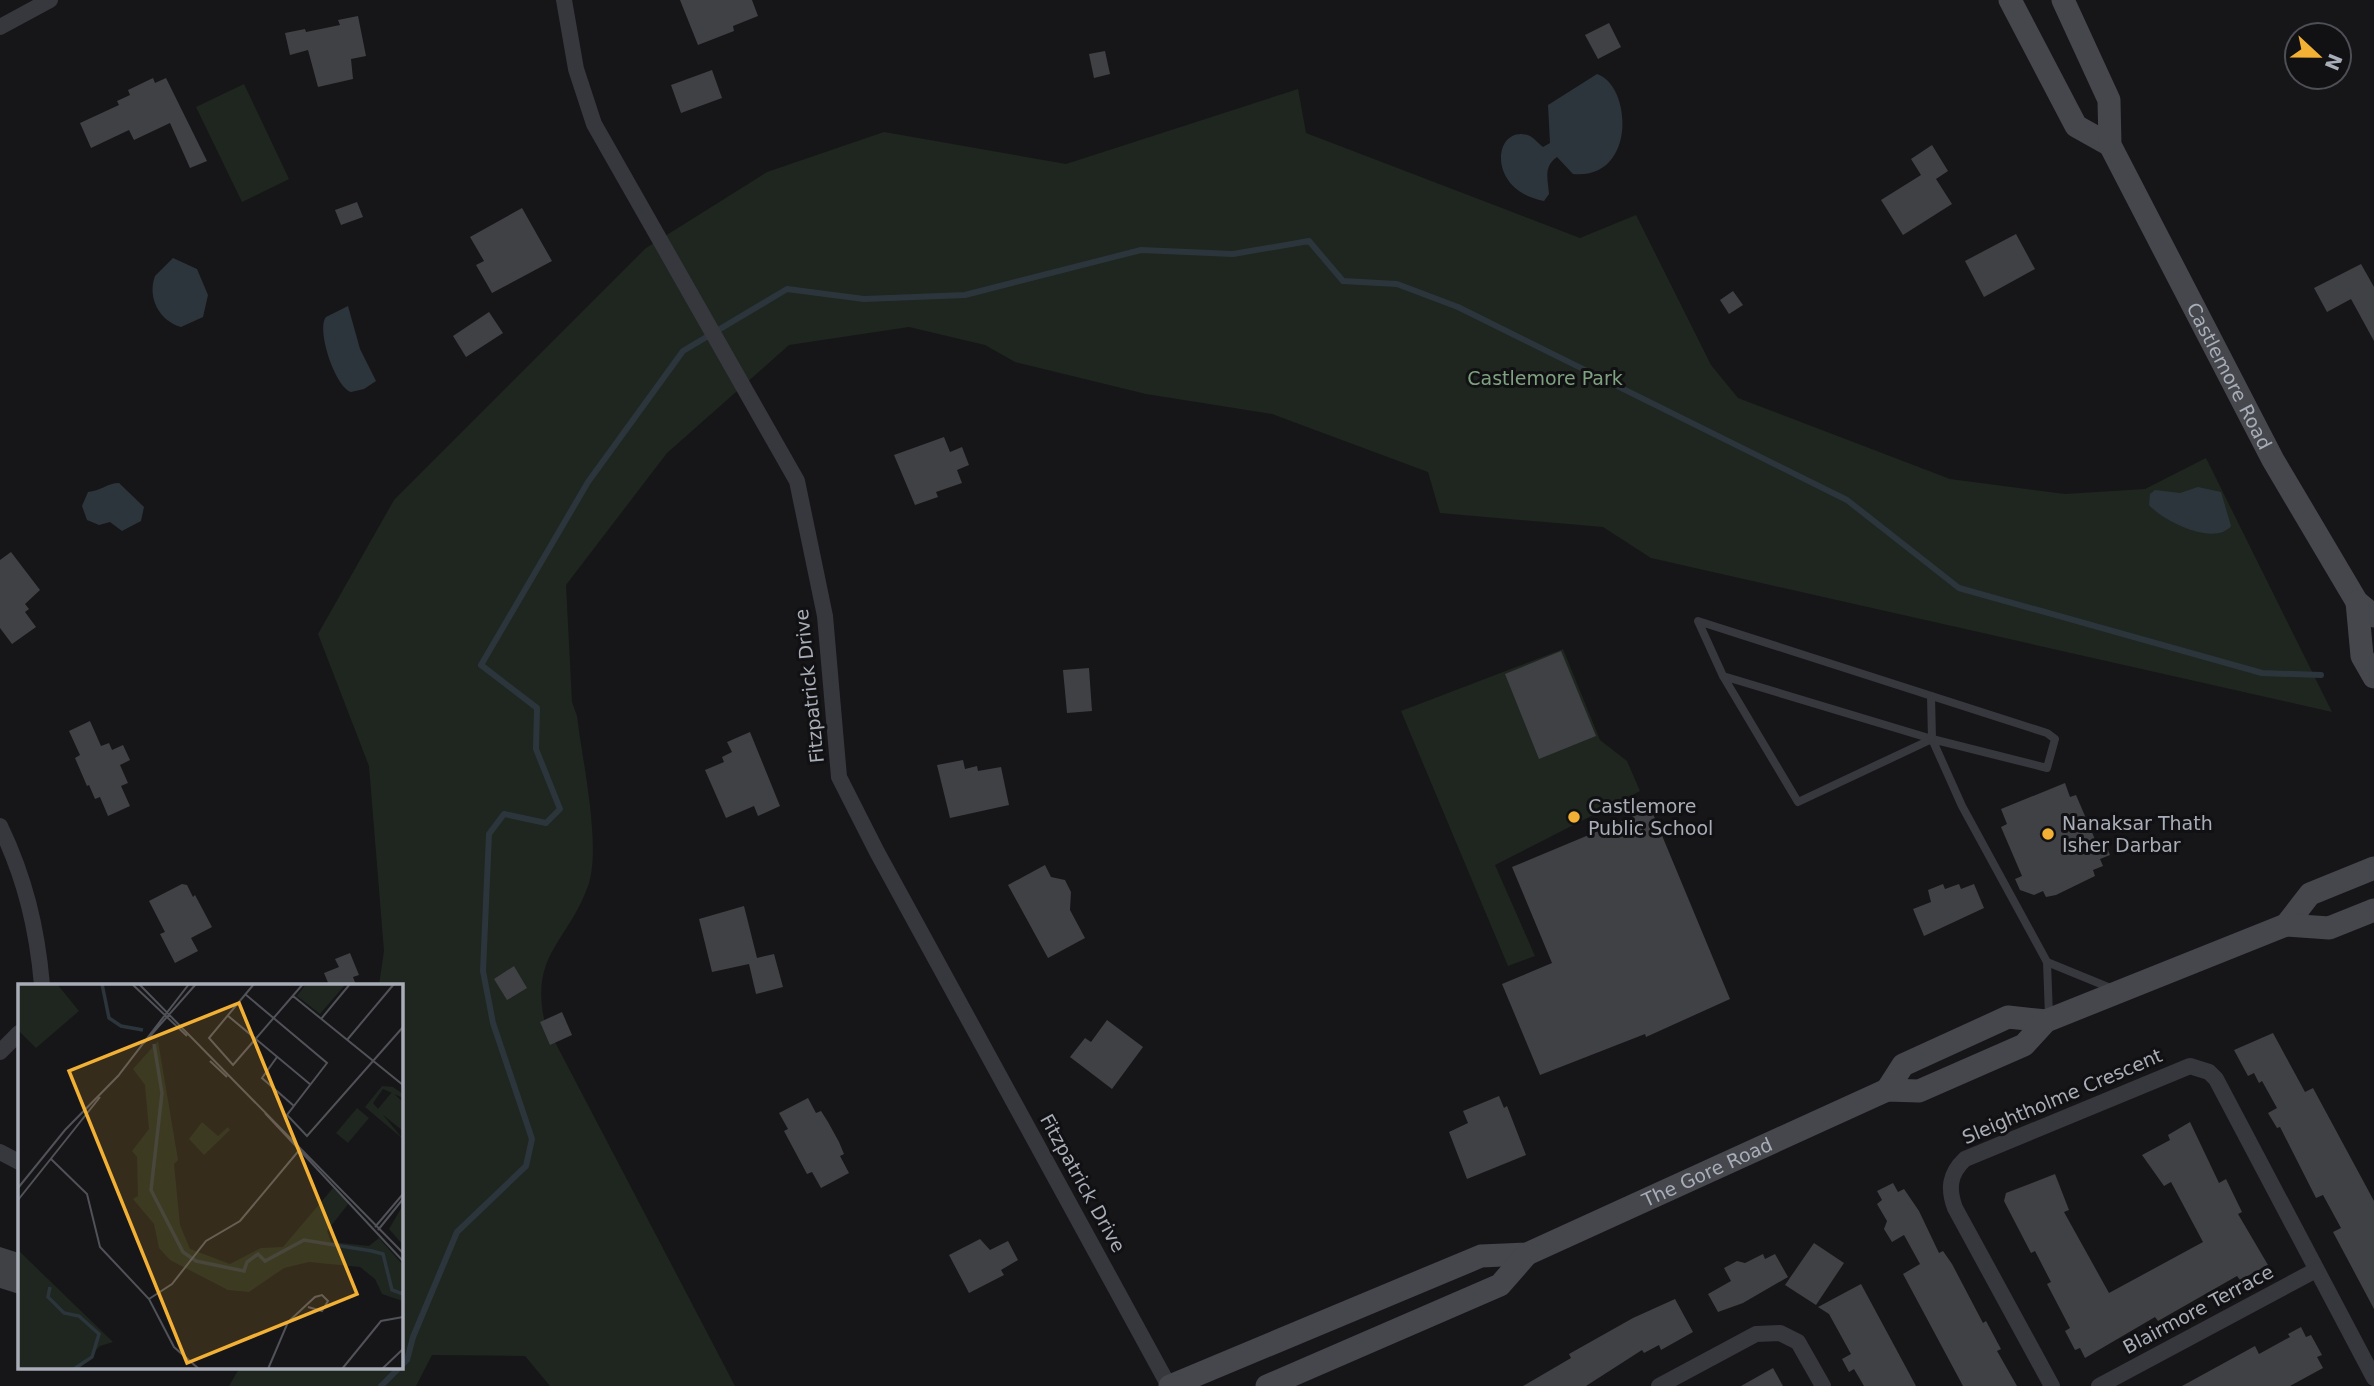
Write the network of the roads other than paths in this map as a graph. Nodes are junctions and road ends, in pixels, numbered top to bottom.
1 (50, 0) edge
2 (564, 0) edge
3 (2010, 0) edge
4 (2063, 0) edge
5 (0, 27) edge
6 (2110, 145) junction
7 (2366, 609) edge
8 (1723, 676) junction
9 (2374, 677) edge
10 (1931, 696) junction
11 (1932, 739) junction
12 (0, 826) edge
13 (2374, 868) edge
14 (2374, 910) edge
15 (2286, 925) junction
16 (2047, 962) junction
17 (42, 984) edge
18 (2119, 992) junction
19 (2048, 1021) junction
20 (18, 1034) edge
21 (0, 1052) edge
22 (1887, 1090) junction
23 (0, 1152) edge
24 (18, 1161) edge
25 (1527, 1254) junction
26 (2316, 1270) junction
27 (2374, 1378) edge
28 (1170, 1386) edge
29 (1267, 1386) edge
30 (1659, 1386) edge
31 (1824, 1386) edge
32 (2052, 1386) edge
33 (2099, 1386) edge

1 - 5 street
2 - 28 street, Fitzpatrick Drive
3 - 6 main road
4 - 6 main road, Castlemore Road
6 - 7 main road, Castlemore Road
7 - 9 main road, Castlemore Road
8 - 10 lane
8 - 11 lane
8 - 11 lane
10 - 11 lane
10 - 11 lane
11 - 16 lane
12 - 17 street
13 - 15 main road
14 - 15 main road, The Gore Road
15 - 18 main road, The Gore Road
16 - 18 lane
16 - 19 lane
18 - 19 main road, The Gore Road
19 - 22 main road, The Gore Road
19 - 22 main road, The Gore Road
20 - 21 street
22 - 25 main road, The Gore Road
23 - 24 street
25 - 28 main road, The Gore Road
25 - 29 main road, The Gore Road
26 - 27 street, Sleightholme Crescent
26 - 32 street, Sleightholme Crescent
26 - 33 street, Blairmore Terrace
30 - 31 street

